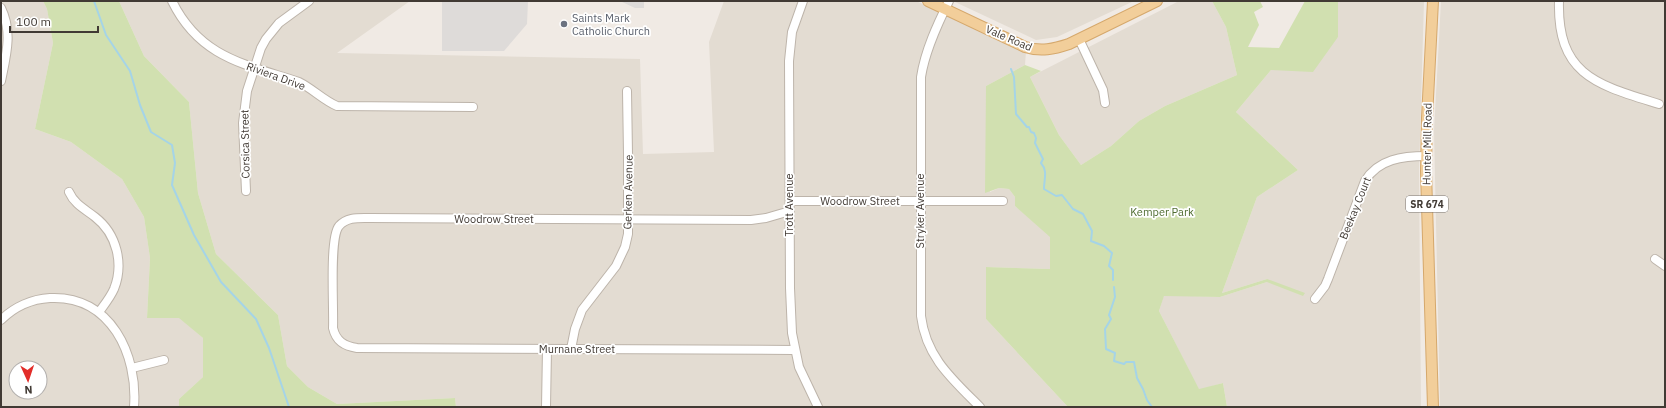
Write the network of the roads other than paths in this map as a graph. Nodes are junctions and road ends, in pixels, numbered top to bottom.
1 (172, 1) edge
2 (309, 1) edge
3 (803, 1) edge
4 (928, 1) edge
5 (1158, 1) edge
6 (1433, 1) edge
7 (1559, 1) edge
8 (947, 5) edge
9 (1, 8) edge
10 (1079, 39) junction
11 (255, 68) junction
12 (1, 81) edge
13 (627, 92) dead end
14 (1105, 103) dead end
15 (1659, 104) dead end
16 (473, 107) dead end
17 (1426, 156) junction
18 (246, 191) dead end
19 (69, 192) dead end
20 (790, 201) junction
21 (920, 201) junction
22 (1003, 201) dead end
23 (790, 211) junction
24 (628, 220) junction
25 (1655, 259) dead end
26 (1665, 266) edge
27 (1315, 299) dead end
28 (99, 312) junction
29 (1, 320) edge
30 (359, 348) joint
31 (547, 349) junction
32 (571, 349) junction
33 (794, 350) junction
34 (164, 360) dead end
35 (132, 368) junction
36 (134, 407) edge
37 (546, 407) edge
38 (818, 407) edge
39 (980, 407) edge
40 (1433, 407) edge

1 - 11 street, Riviera Drive
2 - 11 street, Corsica Street
3 - 20 street, Trott Avenue
4 - 8 main road, Vale Road
5 - 10 main road, Vale Road
6 - 17 main road, Hunter Mill Road / SR 674
7 - 15 street
8 - 10 main road, Vale Road
8 - 21 street, Stryker Avenue
9 - 12 street
10 - 14 street
11 - 16 street, Riviera Drive
11 - 18 street, Corsica Street
13 - 24 street, Gerken Avenue
17 - 27 street, Beekay Court
17 - 40 main road, Hunter Mill Road / SR 674
19 - 28 street
20 - 21 street, Woodrow Street
20 - 23 street, Trott Avenue
21 - 22 street, Woodrow Street
21 - 39 street, Stryker Avenue
23 - 24 street, Woodrow Street
23 - 33 street, Trott Avenue
24 - 30 street, Woodrow Street
24 - 32 street, Gerken Avenue
25 - 26 street
28 - 29 street
28 - 35 street
30 - 31 street, Murnane Street
31 - 32 street, Murnane Street
31 - 37 street
32 - 33 street, Murnane Street
33 - 38 street, Trott Avenue
34 - 35 street
35 - 36 street

